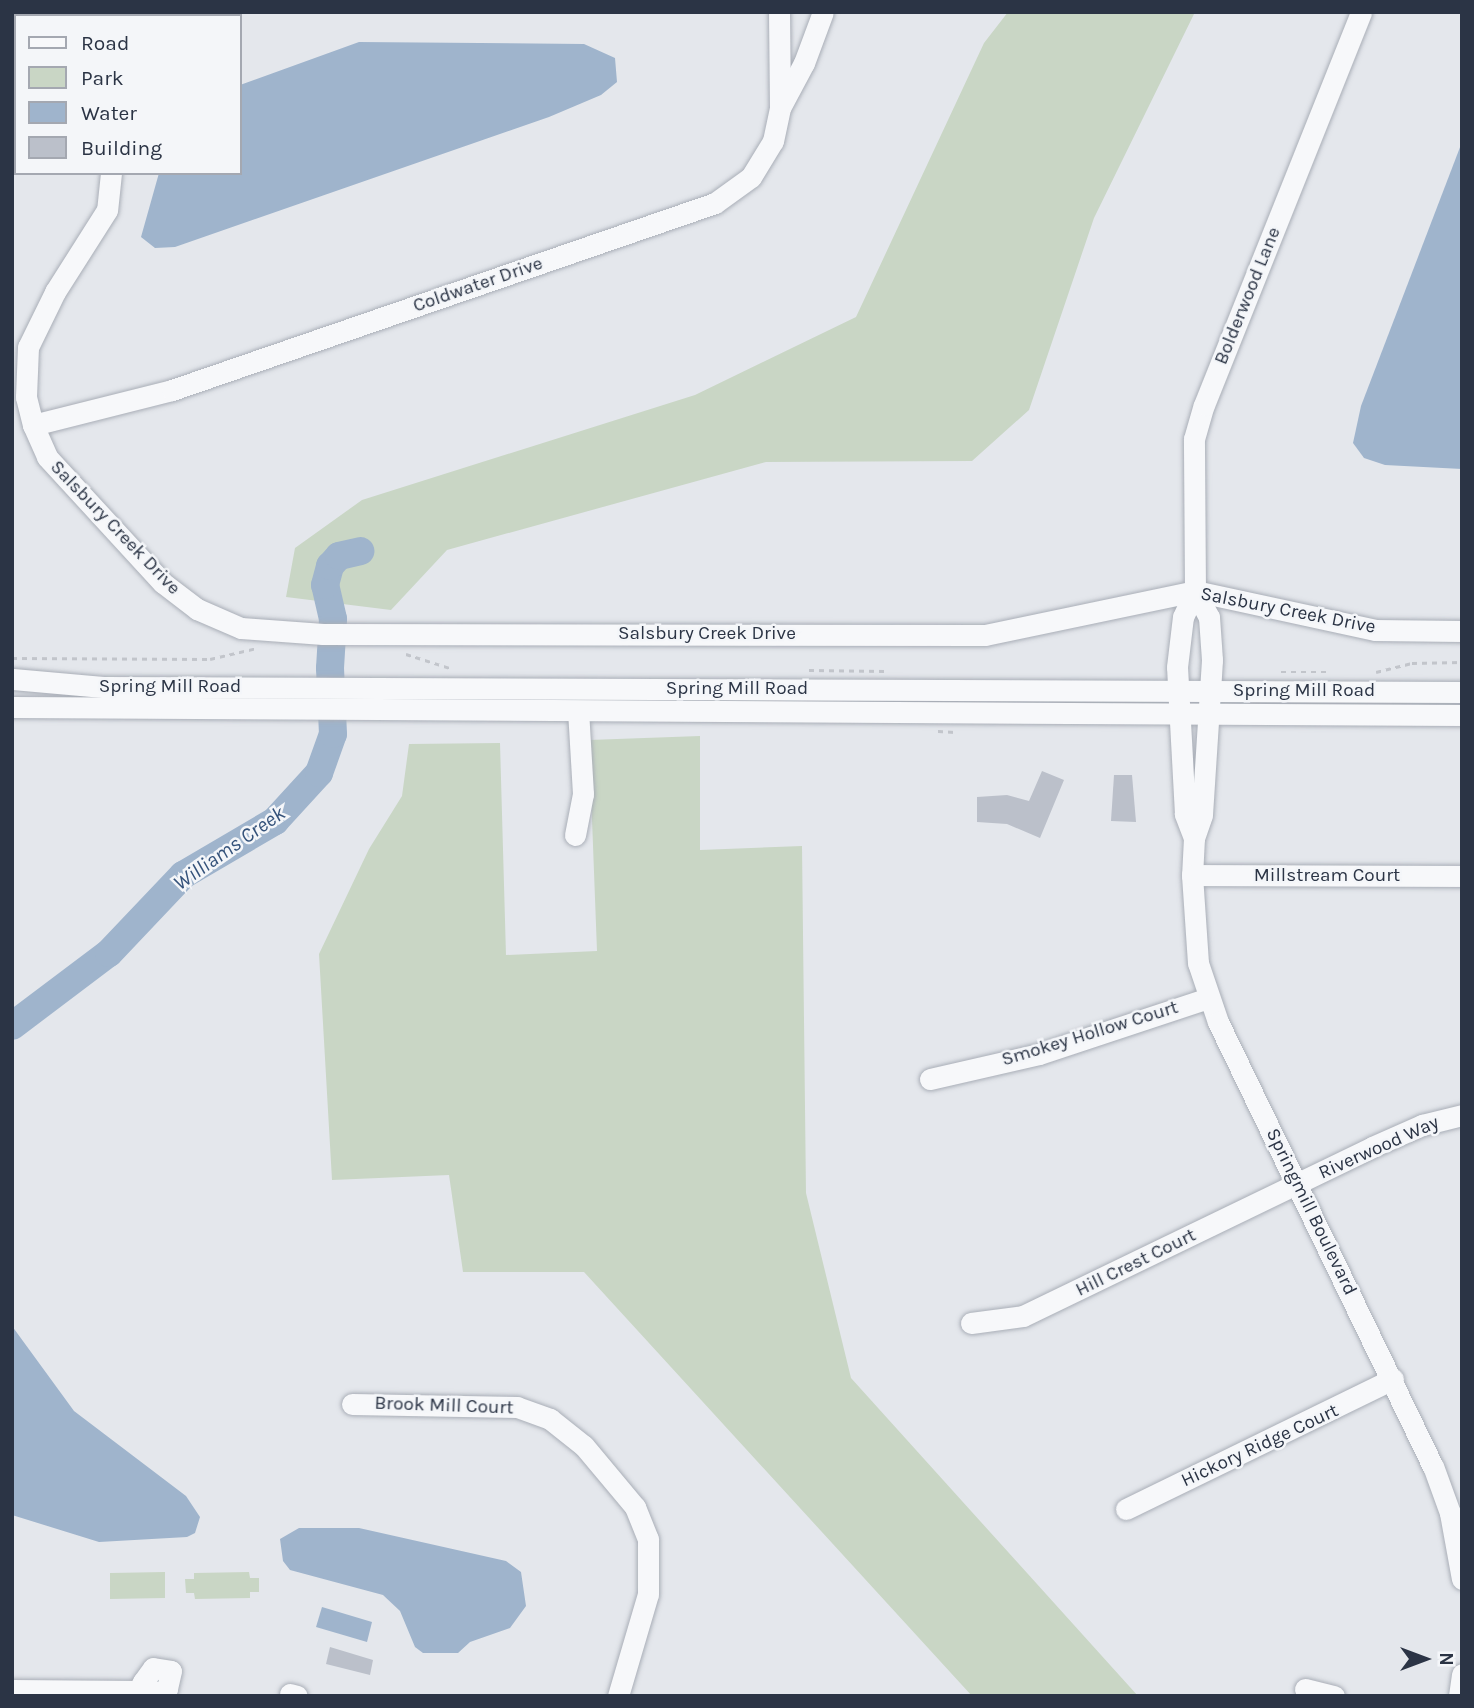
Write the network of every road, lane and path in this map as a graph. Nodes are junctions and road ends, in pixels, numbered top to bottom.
1 (779, 12) edge
2 (823, 12) edge
3 (1361, 12) edge
4 (780, 107) junction
5 (111, 175) edge
6 (33, 425) junction
7 (1195, 591) junction
8 (1462, 631) edge
9 (270, 648) dead end
10 (397, 652) dead end
11 (12, 658) edge
12 (1462, 662) edge
13 (463, 669) dead end
14 (799, 670) dead end
15 (890, 671) dead end
16 (1275, 672) dead end
17 (1337, 672) dead end
18 (1375, 672) dead end
19 (12, 679) edge
20 (1462, 692) edge
21 (1178, 703) junction
22 (1210, 704) junction
23 (12, 707) edge
24 (578, 711) junction
25 (1462, 715) edge
26 (575, 835) dead end
27 (1194, 838) junction
28 (1192, 875) junction
29 (1462, 876) edge
30 (1208, 998) junction
31 (930, 1079) dead end
32 (1462, 1115) edge
33 (1297, 1185) junction
34 (971, 1323) dead end
35 (1393, 1379) junction
36 (352, 1404) dead end
37 (1126, 1509) dead end
38 (1459, 1544) edge
39 (1462, 1579) edge
40 (1462, 1674) edge
41 (144, 1682) dead end
42 (1305, 1689) dead end
43 (12, 1690) edge
44 (618, 1696) edge
45 (1334, 1696) edge
46 (1459, 1696) edge

1 - 4 street, Coldwater Drive
2 - 4 street
3 - 7 street, Bolderwood Lane
4 - 6 street, Coldwater Drive
5 - 6 street, Salsbury Creek Drive
6 - 7 street, Salsbury Creek Drive
7 - 8 street, Salsbury Creek Drive
7 - 21 street, Bolderwood Lane
7 - 22 street, Bolderwood Lane
9 - 11 path
10 - 13 path
12 - 18 path
14 - 15 path
16 - 17 path
19 - 21 street, Spring Mill Road
20 - 22 street, Spring Mill Road
21 - 22 street, Spring Mill Road
21 - 24 street, Spring Mill Road
21 - 27 street, Springmill Boulevard
22 - 25 street, Spring Mill Road
22 - 27 street, Springmill Boulevard
23 - 24 street, Spring Mill Road
24 - 26 street
27 - 28 street, Springmill Boulevard
28 - 29 street, Millstream Court
28 - 30 street, Springmill Boulevard
30 - 31 street, Smokey Hollow Court
30 - 33 street, Springmill Boulevard
32 - 33 street, Riverwood Way
33 - 34 street, Hill Crest Court
33 - 35 street, Springmill Boulevard
35 - 37 street, Hickory Ridge Court
35 - 38 street, Springmill Boulevard
36 - 44 street, Brook Mill Court
38 - 39 street, Springmill Boulevard
40 - 46 street
41 - 43 street
42 - 45 street

